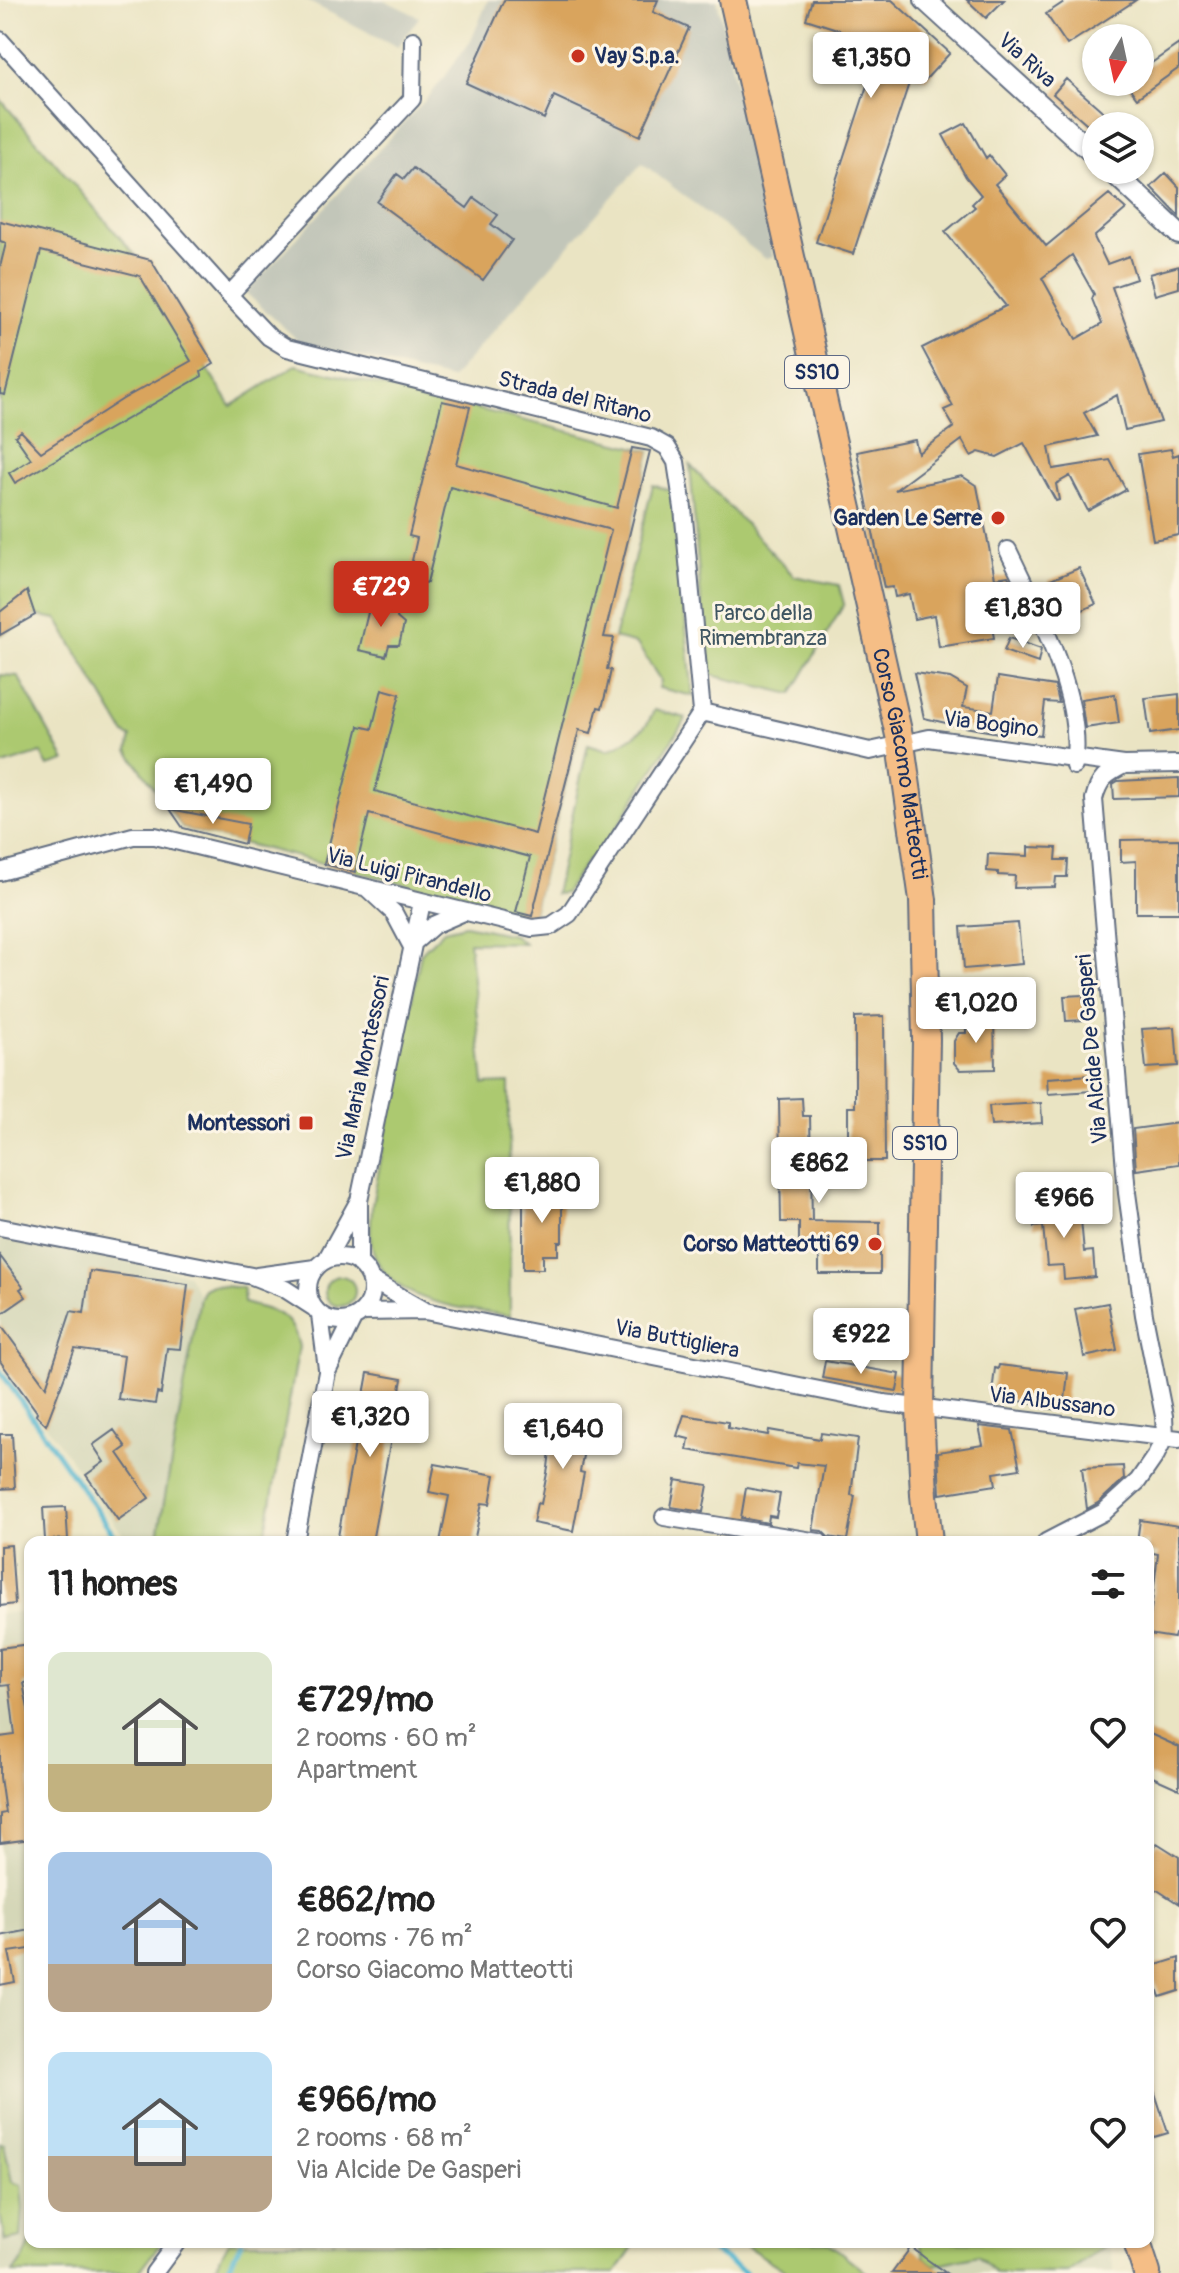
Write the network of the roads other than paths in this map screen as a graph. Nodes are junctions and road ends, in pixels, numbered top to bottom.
1 (733, 0) edge
2 (925, 0) edge
3 (0, 40) edge
4 (413, 40) dead end
5 (1082, 143) edge
6 (1126, 184) edge
7 (1179, 234) edge
8 (229, 295) junction
9 (1008, 550) dead end
10 (702, 712) junction
11 (901, 744) junction
12 (1075, 762) junction
13 (1179, 764) edge
14 (1124, 765) junction
15 (1094, 799) junction
16 (0, 872) edge
17 (367, 888) junction
18 (422, 902) junction
19 (464, 912) junction
20 (411, 945) junction
21 (359, 1201) junction
22 (0, 1227) edge
23 (321, 1264) junction
24 (359, 1264) junction
25 (252, 1276) junction
26 (371, 1280) junction
27 (316, 1311) junction
28 (425, 1311) junction
29 (358, 1316) junction
30 (327, 1372) junction
31 (920, 1408) junction
32 (1172, 1437) edge
33 (664, 1517) dead end
34 (296, 1536) edge
35 (782, 1536) edge
36 (928, 1536) edge
37 (1058, 1536) edge
38 (173, 2248) edge
39 (1127, 2248) edge
40 (1139, 2248) edge
41 (154, 2273) edge
42 (1132, 2273) edge
43 (1147, 2273) edge

1 - 11 main road, Corso Giacomo Matteotti / SS10
2 - 5 street, Via Riva
3 - 8 street, Strada del Ritano
4 - 8 street
6 - 7 street
8 - 10 street, Strada del Ritano
9 - 12 street, Via Bogino
10 - 11 street, Via Bogino
10 - 19 street, Via Luigi Pirandello
11 - 12 street, Via Bogino
11 - 31 main road, Corso Giacomo Matteotti / SS10
12 - 14 street
12 - 15 street, Via Alcide De Gasperi
13 - 14 street
14 - 15 street
15 - 32 street, Via Alcide De Gasperi
16 - 17 street, Via Luigi Pirandello
17 - 18 street, Via Luigi Pirandello
17 - 20 street
18 - 19 street, Via Luigi Pirandello
18 - 20 street, Via Maria Montessori
19 - 20 street
20 - 21 street, Via Maria Montessori
21 - 23 street, Via Maria Montessori
21 - 24 street, Via Maria Montessori
22 - 25 street
23 - 24 street
23 - 25 street
23 - 27 street
24 - 26 street
25 - 27 street
26 - 28 street, Via Buttigliera
26 - 29 street
27 - 29 street
27 - 30 street
28 - 29 street, Via Buttigliera
28 - 31 street, Via Buttigliera
29 - 30 street
30 - 34 street
31 - 32 street, Via Albussano
31 - 36 main road, Corso Giacomo Matteotti / SS10
32 - 37 street
33 - 35 street
38 - 41 street
39 - 42 main road
40 - 43 main road

